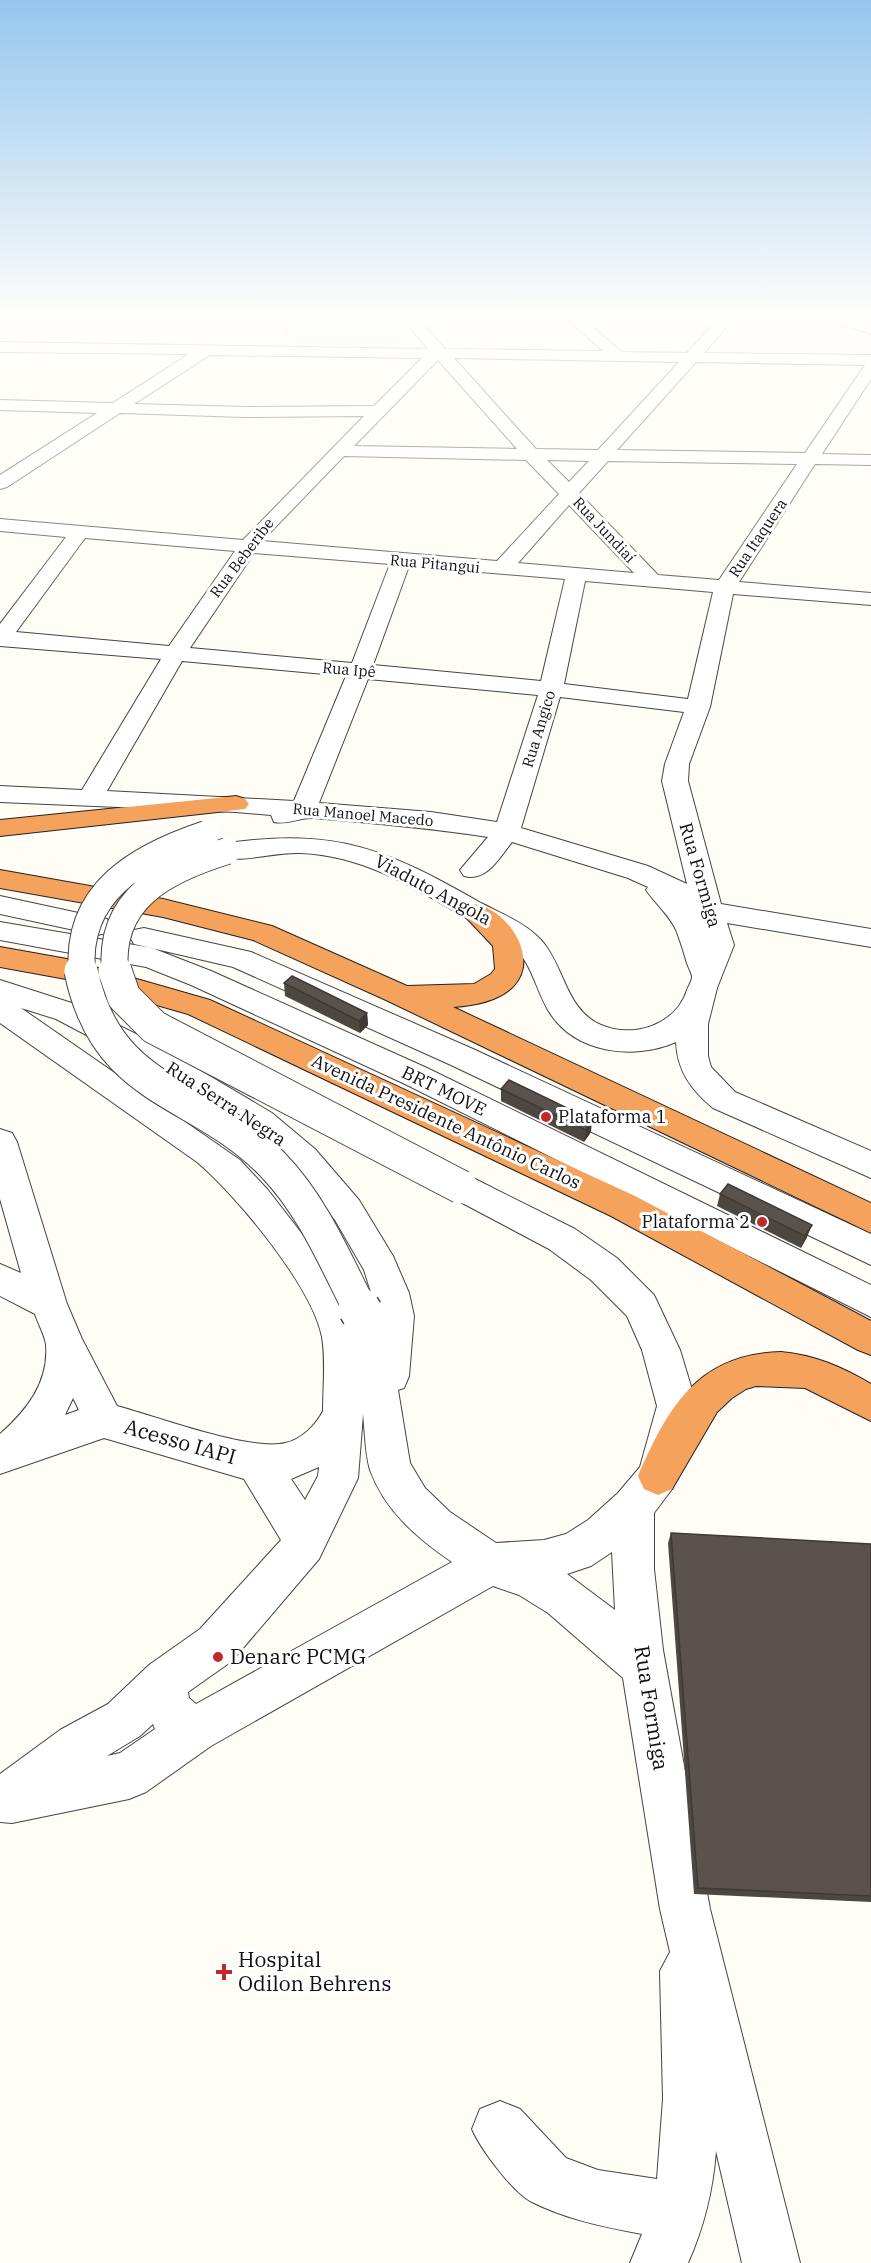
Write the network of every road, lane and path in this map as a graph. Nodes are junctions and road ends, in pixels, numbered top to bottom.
1 (93, 425) edge
2 (364, 425) edge
3 (504, 425) edge
4 (631, 425) edge
5 (833, 425) edge
6 (338, 451) junction
7 (531, 454) junction
8 (604, 454) junction
9 (811, 458) junction
10 (871, 460) edge
11 (0, 483) edge
12 (569, 492) junction
13 (0, 525) edge
14 (80, 532) junction
15 (247, 546) junction
16 (401, 561) junction
17 (501, 569) junction
18 (576, 575) junction
19 (653, 581) junction
20 (724, 588) junction
21 (871, 599) edge
22 (1, 638) edge
23 (174, 655) junction
24 (360, 671) junction
25 (551, 689) junction
26 (698, 707) junction
27 (0, 794) edge
28 (90, 798) junction
29 (236, 804) junction
30 (303, 810) junction
31 (0, 828) edge
32 (507, 832) junction
33 (216, 843) junction
34 (474, 870) dead end
35 (638, 872) junction
36 (0, 879) edge
37 (0, 905) edge
38 (474, 911) junction
39 (710, 911) junction
40 (784, 924) junction
41 (0, 931) edge
42 (871, 938) edge
43 (720, 945) junction
44 (0, 957) edge
45 (703, 987) junction
46 (0, 990) edge
47 (397, 993) junction
48 (0, 1008) edge
49 (0, 1142) edge
50 (871, 1165) edge
51 (461, 1187) joint
52 (871, 1219) edge
53 (871, 1250) edge
54 (0, 1279) edge
55 (871, 1302) edge
56 (49, 1304) junction
57 (367, 1324) junction
58 (871, 1339) edge
59 (65, 1344) junction
60 (871, 1404) edge
61 (343, 1414) junction
62 (104, 1420) junction
63 (386, 1433) junction
64 (5, 1453) edge
65 (257, 1464) junction
66 (646, 1491) junction
67 (304, 1545) junction
68 (490, 1564) junction
69 (643, 1666) junction
70 (165, 1681) junction
71 (195, 1730) junction
72 (2, 1801) edge
73 (685, 1909) junction
74 (500, 2129) dead end
75 (678, 2211) junction
76 (659, 2263) edge
77 (771, 2263) edge

1 - 11 street
2 - 6 street, Rua Beberibe
3 - 7 street, Rua Jundiaí
4 - 8 street
5 - 9 street, Rua Itaquera
6 - 7 street
6 - 15 street, Rua Beberibe
7 - 8 street
7 - 12 street, Rua Jundiaí
8 - 9 street
8 - 12 street
9 - 10 street
9 - 20 street, Rua Itaquera
12 - 17 street
12 - 19 street, Rua Jundiaí
13 - 14 street, Rua Pitangui
14 - 15 street, Rua Pitangui
14 - 22 street
15 - 16 street, Rua Pitangui
15 - 23 street, Rua Beberibe
16 - 17 street, Rua Pitangui
16 - 24 street
17 - 18 street, Rua Pitangui
18 - 19 street, Rua Pitangui
18 - 25 street, Rua Angico
19 - 20 street, Rua Pitangui
20 - 21 street, Rua Pitangui
20 - 26 street, Rua Formiga
22 - 23 street, Rua Ipê
23 - 24 street, Rua Ipê
23 - 28 street, Rua Beberibe
24 - 25 street, Rua Ipê
24 - 30 street
25 - 26 street, Rua Ipê
25 - 32 street, Rua Angico
26 - 39 street, Rua Formiga
27 - 28 street, Rua Manoel Macedo
28 - 29 street, Rua Manoel Macedo
29 - 30 street, Rua Manoel Macedo
29 - 31 highway
30 - 32 street, Rua Manoel Macedo
30 - 33 street, Viaduto Angola
32 - 34 street, Rua Angico
32 - 35 street, Rua Manoel Macedo
33 - 38 street, Viaduto Angola
33 - 51 street, Viaduto Angola, bridge
33 - 57 street, Viaduto Angola, bridge
35 - 39 street, Rua Manoel Macedo
35 - 45 street
36 - 47 highway
37 - 53 street, BRT MOVE
38 - 45 street, Viaduto Angola
38 - 47 highway
39 - 40 street, Rua Manoel Macedo
39 - 43 street, Rua Formiga
40 - 42 street, Rua Manoel Macedo
40 - 43 street
41 - 55 street, BRT MOVE
43 - 45 street, Rua Formiga
44 - 58 highway, Avenida Presidente Antônio Carlos
45 - 50 street, Rua Formiga
46 - 63 street, Rua Serra Negra
47 - 52 highway
48 - 61 street
49 - 56 street
51 - 66 street, Rua Formiga
54 - 56 street
56 - 59 street
57 - 61 street
57 - 63 street
59 - 62 street
59 - 64 street
60 - 66 highway
61 - 65 street, Acesso IAPI
61 - 67 street
62 - 64 street
62 - 65 street, Acesso IAPI
63 - 68 street
65 - 67 street, Acesso IAPI
66 - 68 street
66 - 69 street, Rua Formiga
67 - 70 street
68 - 69 street
68 - 71 street
69 - 73 street, Rua Formiga
70 - 71 street
70 - 72 street
71 - 72 street
73 - 75 street, Rua Formiga
73 - 77 street, Rua Formiga
74 - 75 street
75 - 76 street, Rua Formiga

